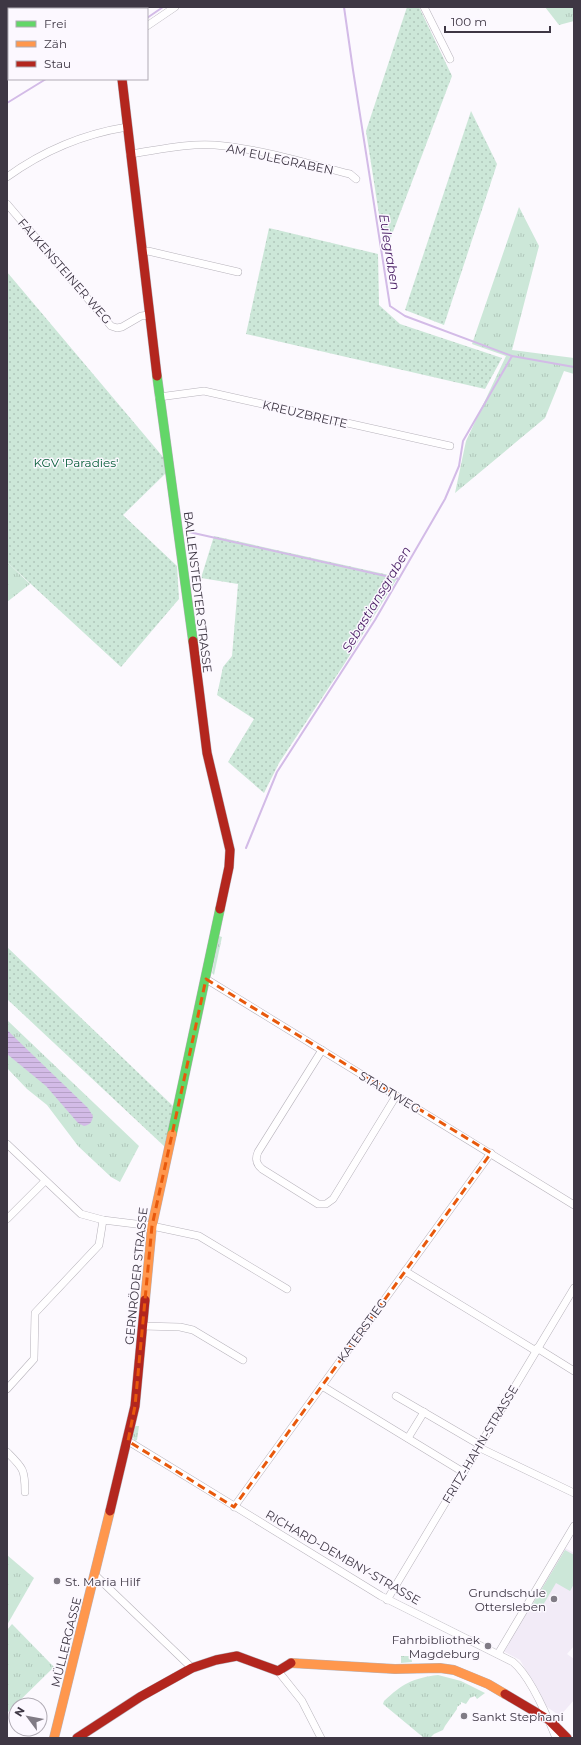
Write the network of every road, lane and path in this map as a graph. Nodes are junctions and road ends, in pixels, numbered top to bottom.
1 (176, 7) edge
2 (424, 7) edge
3 (148, 25) edge
4 (450, 59) dead end
5 (122, 80) edge
6 (127, 127) junction
7 (130, 154) junction
8 (7, 177) edge
9 (356, 179) dead end
10 (7, 204) edge
11 (142, 252) junction
12 (238, 272) dead end
13 (149, 315) junction
14 (160, 397) junction
15 (450, 446) dead end
16 (214, 932) joint
17 (206, 979) junction
18 (322, 1050) junction
19 (396, 1096) junction
20 (7, 1144) edge
21 (491, 1153) junction
22 (45, 1181) junction
23 (574, 1204) edge
24 (7, 1219) edge
25 (104, 1220) junction
26 (152, 1226) junction
27 (405, 1271) junction
28 (574, 1288) edge
29 (287, 1289) dead end
30 (142, 1326) junction
31 (537, 1350) junction
32 (243, 1360) dead end
33 (574, 1371) edge
34 (322, 1386) junction
35 (7, 1389) edge
36 (396, 1396) dead end
37 (424, 1412) junction
38 (408, 1438) junction
39 (128, 1441) junction
40 (479, 1446) junction
41 (7, 1452) edge
42 (463, 1472) junction
43 (25, 1492) dead end
44 (574, 1493) edge
45 (234, 1507) junction
46 (574, 1526) edge
47 (95, 1575) junction
48 (387, 1600) junction
49 (498, 1654) junction
50 (192, 1668) junction
51 (278, 1670) junction
52 (549, 1720) junction
53 (54, 1738) edge
54 (77, 1738) edge
55 (321, 1738) edge
56 (556, 1738) edge
57 (566, 1738) edge

1 - 3 street
2 - 4 street
5 - 6 street, BALLENSTEDTER STRASSE
6 - 7 street, BALLENSTEDTER STRASSE
6 - 8 street
7 - 9 street, AM EULEGRABEN
7 - 11 street, BALLENSTEDTER STRASSE
10 - 13 street, FALKENSTEINER WEG
11 - 12 street
11 - 13 street, BALLENSTEDTER STRASSE
13 - 14 street, BALLENSTEDTER STRASSE
14 - 15 street, KREUZBREITE
14 - 16 street, BALLENSTEDTER STRASSE
16 - 17 street, GERNRÖDER STRASSE
17 - 18 street, STADTWEG
17 - 26 street, GERNRÖDER STRASSE
18 - 19 street, STADTWEG
18 - 19 street
19 - 21 street, STADTWEG
20 - 22 street
21 - 23 street, STADTWEG
21 - 27 street, KATERSTIEG
22 - 24 street
22 - 25 street
25 - 26 street
25 - 35 street
26 - 29 street
26 - 30 street, GERNRÖDER STRASSE
27 - 31 street
27 - 34 street, KATERSTIEG
28 - 31 street, FRITZ-HAHN-STRASSE
30 - 32 street
30 - 39 street, GERNRÖDER STRASSE
31 - 33 street
31 - 40 street, FRITZ-HAHN-STRASSE
34 - 38 street
34 - 45 street, KATERSTIEG
36 - 37 street
37 - 38 street
37 - 40 street
38 - 42 street
39 - 45 street, RICHARD-DEMBNY-STRASSE
39 - 47 street, GERNRÖDER STRASSE
40 - 42 street, FRITZ-HAHN-STRASSE
40 - 44 street
41 - 43 street
42 - 48 street, FRITZ-HAHN-STRASSE
45 - 48 street, RICHARD-DEMBNY-STRASSE
46 - 49 street
47 - 50 street
47 - 53 street, MÜLLERGASSE
48 - 49 street, RICHARD-DEMBNY-STRASSE
49 - 52 street, RICHARD-DEMBNY-STRASSE
50 - 51 street
50 - 54 street
51 - 52 street
51 - 55 street
52 - 56 street, RICHARD-DEMBNY-STRASSE
52 - 57 street, RICHARD-DEMBNY-STRASSE

